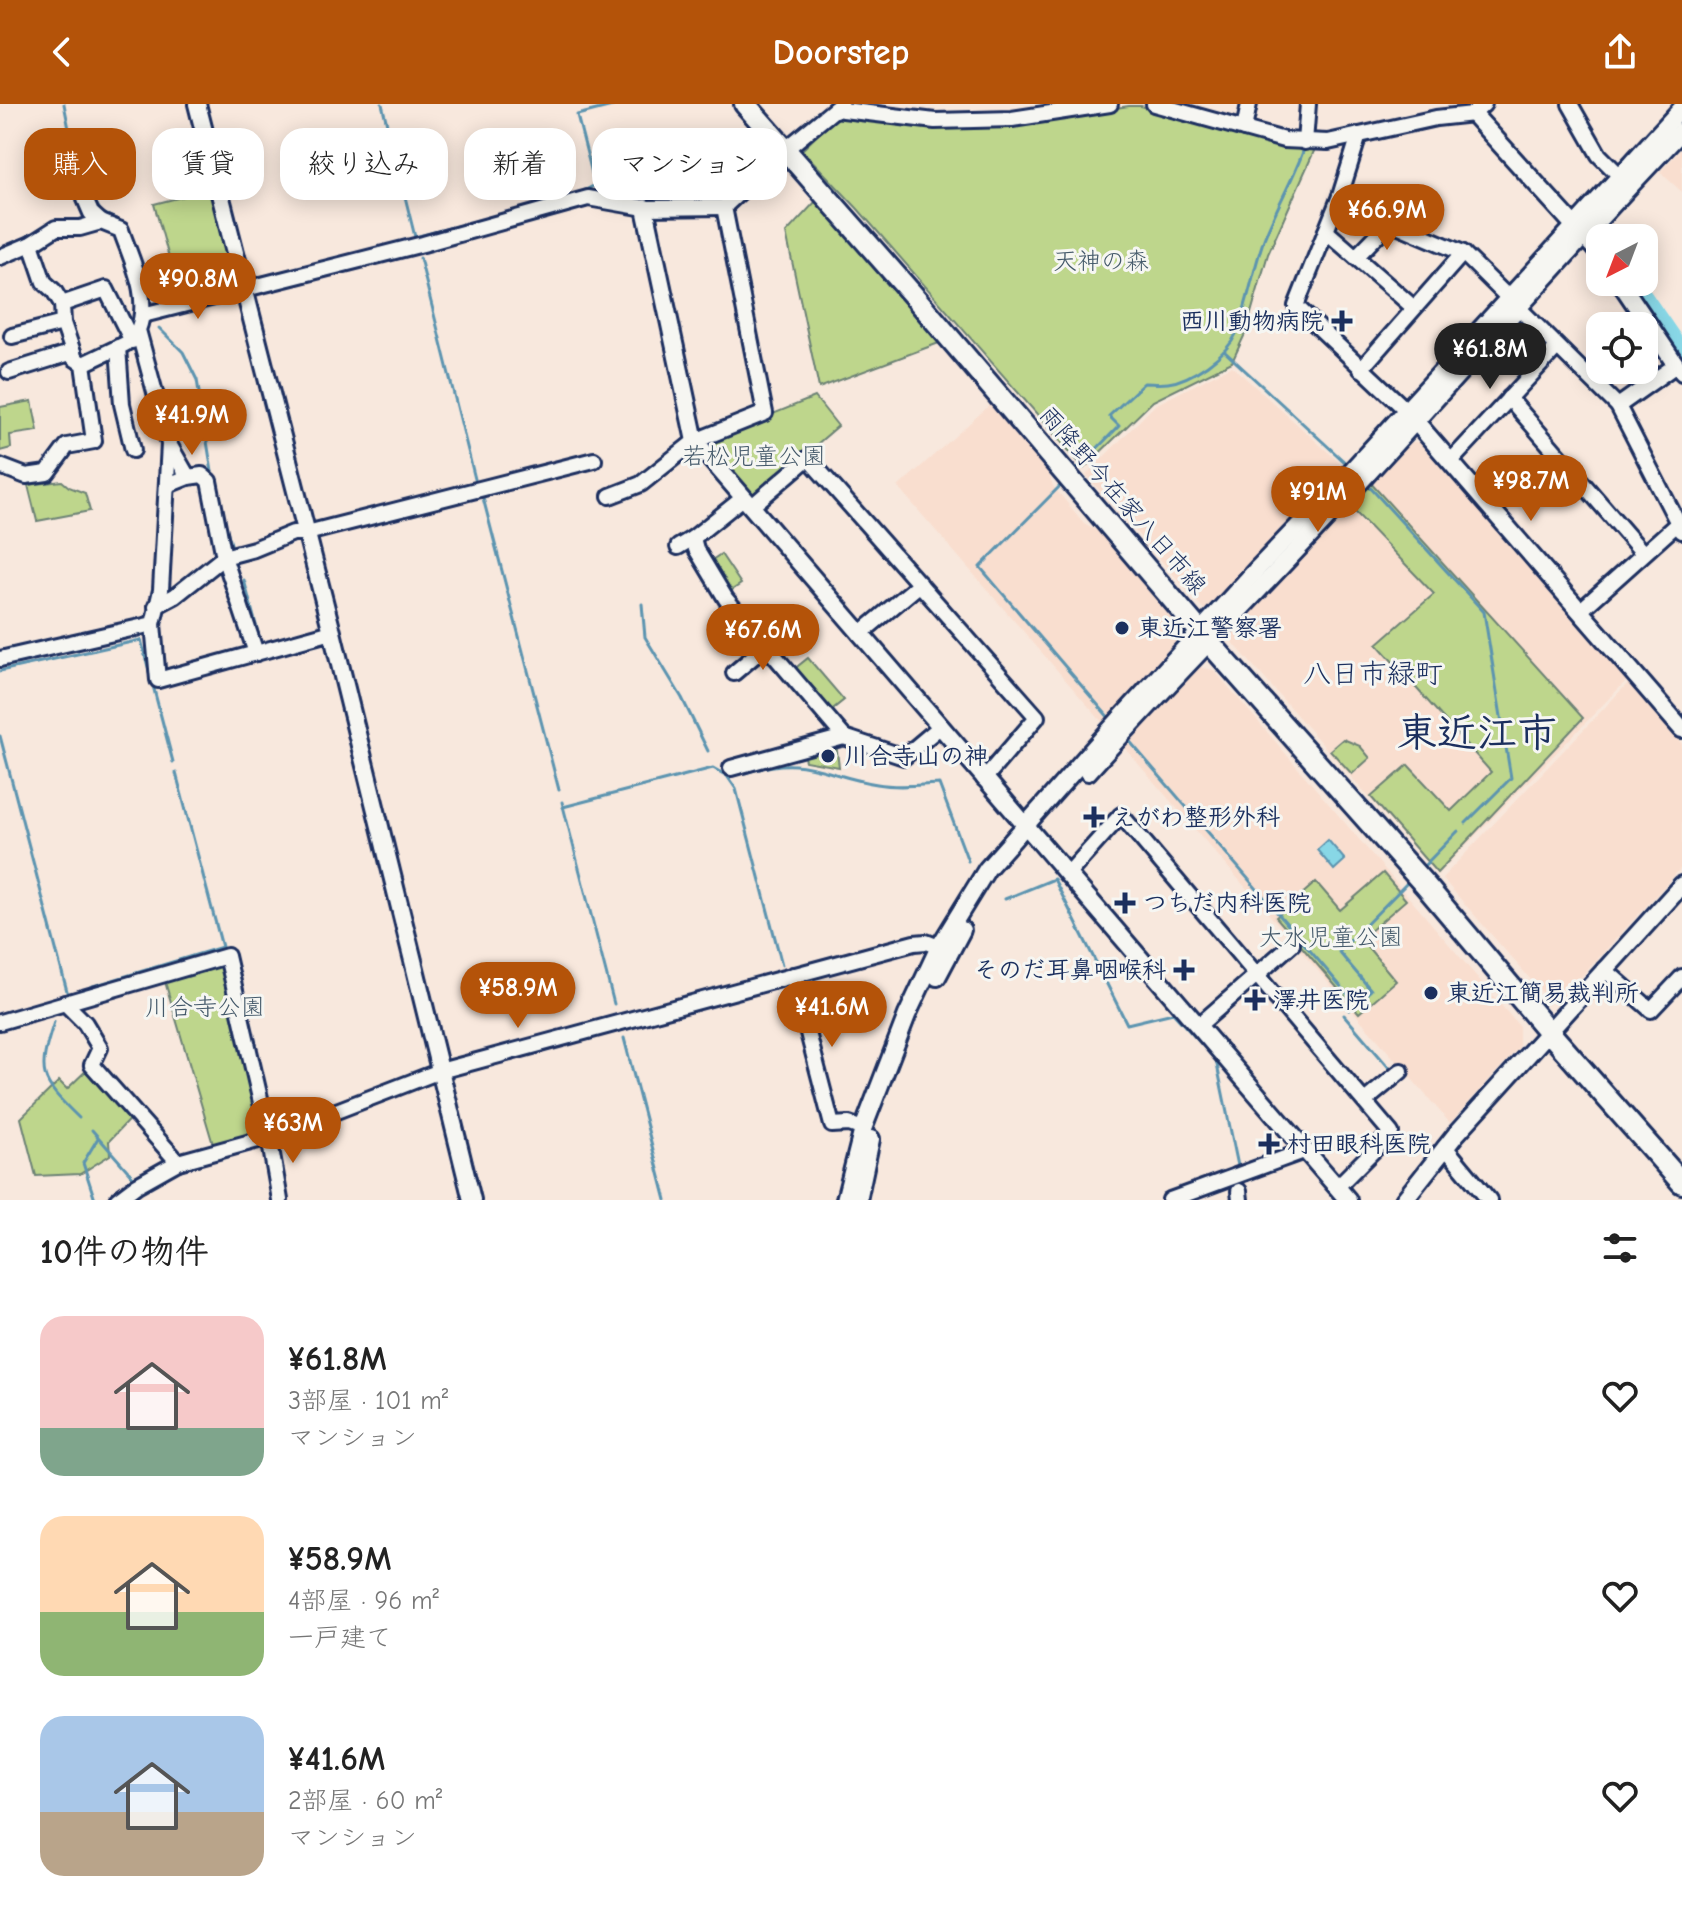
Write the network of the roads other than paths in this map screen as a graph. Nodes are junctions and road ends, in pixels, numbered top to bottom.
1 (197, 104) edge
2 (745, 104) edge
3 (1110, 104) edge
4 (1154, 104) edge
5 (1249, 104) edge
6 (1308, 104) edge
7 (1570, 104) edge
8 (838, 106) edge
9 (1474, 107) edge
10 (1682, 108) edge
11 (766, 128) edge
12 (1244, 129) junction
13 (1682, 131) edge
14 (1359, 135) junction
15 (1305, 142) junction
16 (787, 148) edge
17 (787, 152) edge
18 (1620, 176) junction
19 (1340, 196) junction
20 (85, 200) edge
21 (731, 200) edge
22 (724, 207) junction
23 (645, 208) junction
24 (101, 222) junction
25 (1390, 222) junction
26 (1580, 229) junction
27 (1326, 231) junction
28 (1586, 236) edge
29 (31, 244) junction
30 (1463, 253) junction
31 (1357, 256) junction
32 (0, 257) edge
33 (244, 290) junction
34 (1629, 296) edge
35 (62, 304) junction
36 (1514, 304) junction
37 (1414, 308) junction
38 (143, 315) junction
39 (63, 323) junction
40 (12, 336) dead end
41 (129, 339) junction
42 (1557, 347) junction
43 (73, 352) junction
44 (83, 364) junction
45 (1361, 369) junction
46 (1679, 369) edge
47 (9, 372) dead end
48 (1509, 398) junction
49 (1618, 406) junction
50 (1411, 416) junction
51 (695, 441) junction
52 (169, 444) junction
53 (133, 450) dead end
54 (594, 460) dead end
55 (1451, 461) junction
56 (0, 466) edge
57 (188, 477) junction
58 (168, 485) junction
59 (610, 496) dead end
60 (747, 502) junction
61 (1680, 528) edge
62 (307, 533) junction
63 (693, 538) junction
64 (678, 547) dead end
65 (1643, 553) junction
66 (224, 557) junction
67 (920, 584) junction
68 (156, 606) junction
69 (1580, 611) junction
70 (153, 624) junction
71 (332, 632) junction
72 (860, 634) junction
73 (1205, 636) junction
74 (766, 646) junction
75 (256, 653) junction
76 (0, 659) edge
77 (734, 673) dead end
78 (941, 726) junction
79 (1682, 729) edge
80 (844, 737) junction
81 (731, 768) dead end
82 (984, 779) junction
83 (1029, 829) junction
84 (1067, 875) junction
85 (1682, 885) edge
86 (1292, 944) dead end
87 (939, 947) junction
88 (1604, 969) junction
89 (793, 975) junction
90 (1258, 975) junction
91 (1682, 977) edge
92 (65, 1003) junction
93 (0, 1022) edge
94 (1198, 1026) junction
95 (1549, 1032) junction
96 (440, 1071) junction
97 (1401, 1071) dead end
98 (1365, 1101) junction
99 (863, 1129) junction
100 (269, 1137) junction
101 (1445, 1147) junction
102 (1304, 1151) junction
103 (178, 1162) junction
104 (1682, 1183) edge
105 (1342, 1194) edge
106 (1479, 1196) edge
107 (117, 1200) edge
108 (280, 1200) edge
109 (472, 1200) edge
110 (845, 1200) edge
111 (858, 1200) edge
112 (1170, 1200) edge
113 (1404, 1200) edge

1 - 33 street
2 - 11 main road, 雨降野今在家八日市線
3 - 8 street
4 - 12 street
5 - 12 street
6 - 15 street
7 - 18 street
8 - 16 street
9 - 14 street
9 - 26 street
10 - 18 street
12 - 15 street
13 - 26 street
14 - 15 street
14 - 19 street
17 - 73 main road, 雨降野今在家八日市線
18 - 26 street
19 - 25 street
19 - 27 street
20 - 24 street
21 - 22 street
22 - 23 street
22 - 51 street
23 - 33 street
23 - 51 street
24 - 29 street
24 - 38 street
25 - 30 street
25 - 31 street
26 - 28 street
26 - 36 street
27 - 31 street
27 - 45 street
29 - 32 street
29 - 35 street
30 - 36 street
30 - 37 street
31 - 37 street
33 - 38 street
33 - 62 street
34 - 46 street
35 - 39 street
35 - 41 street
36 - 42 street
36 - 50 street
37 - 45 street
38 - 41 street
39 - 40 street
39 - 43 street
41 - 44 street
41 - 52 street
41 - 53 street
42 - 48 street
42 - 49 street
43 - 44 street
43 - 47 street
44 - 56 street
45 - 50 street
46 - 49 street
48 - 55 street
48 - 65 street
49 - 61 street
50 - 55 street
50 - 73 street
51 - 59 street
51 - 60 street
52 - 57 street
52 - 58 street
54 - 62 street
55 - 69 street
57 - 58 street
57 - 66 street
58 - 68 street
60 - 63 street
60 - 67 street
60 - 72 street
61 - 65 street
62 - 66 street
62 - 71 street
63 - 64 street
63 - 74 street
65 - 69 street
66 - 68 street
66 - 75 street
67 - 72 street
67 - 82 street
68 - 70 street
69 - 79 street
70 - 75 street
70 - 76 street
71 - 75 street
71 - 96 street
72 - 78 street
73 - 83 street
73 - 95 main road, 雨降野今在家八日市線
74 - 77 street
74 - 80 street
78 - 80 street
78 - 82 street
80 - 81 street
82 - 83 street
83 - 84 street
83 - 87 street
83 - 111 street
84 - 90 street
84 - 94 street
85 - 88 street
86 - 90 street
87 - 89 street
87 - 99 street
88 - 91 street
88 - 95 street
89 - 96 street
89 - 99 street
90 - 94 street
90 - 98 street
92 - 93 street
92 - 100 street
92 - 103 street
94 - 102 street
95 - 101 street
95 - 104 main road, 雨降野今在家八日市線
96 - 100 street
96 - 109 street
97 - 98 street
98 - 105 street
99 - 110 street
100 - 103 street
100 - 108 street
101 - 106 street
101 - 113 street
102 - 105 street
102 - 112 street
103 - 107 street

